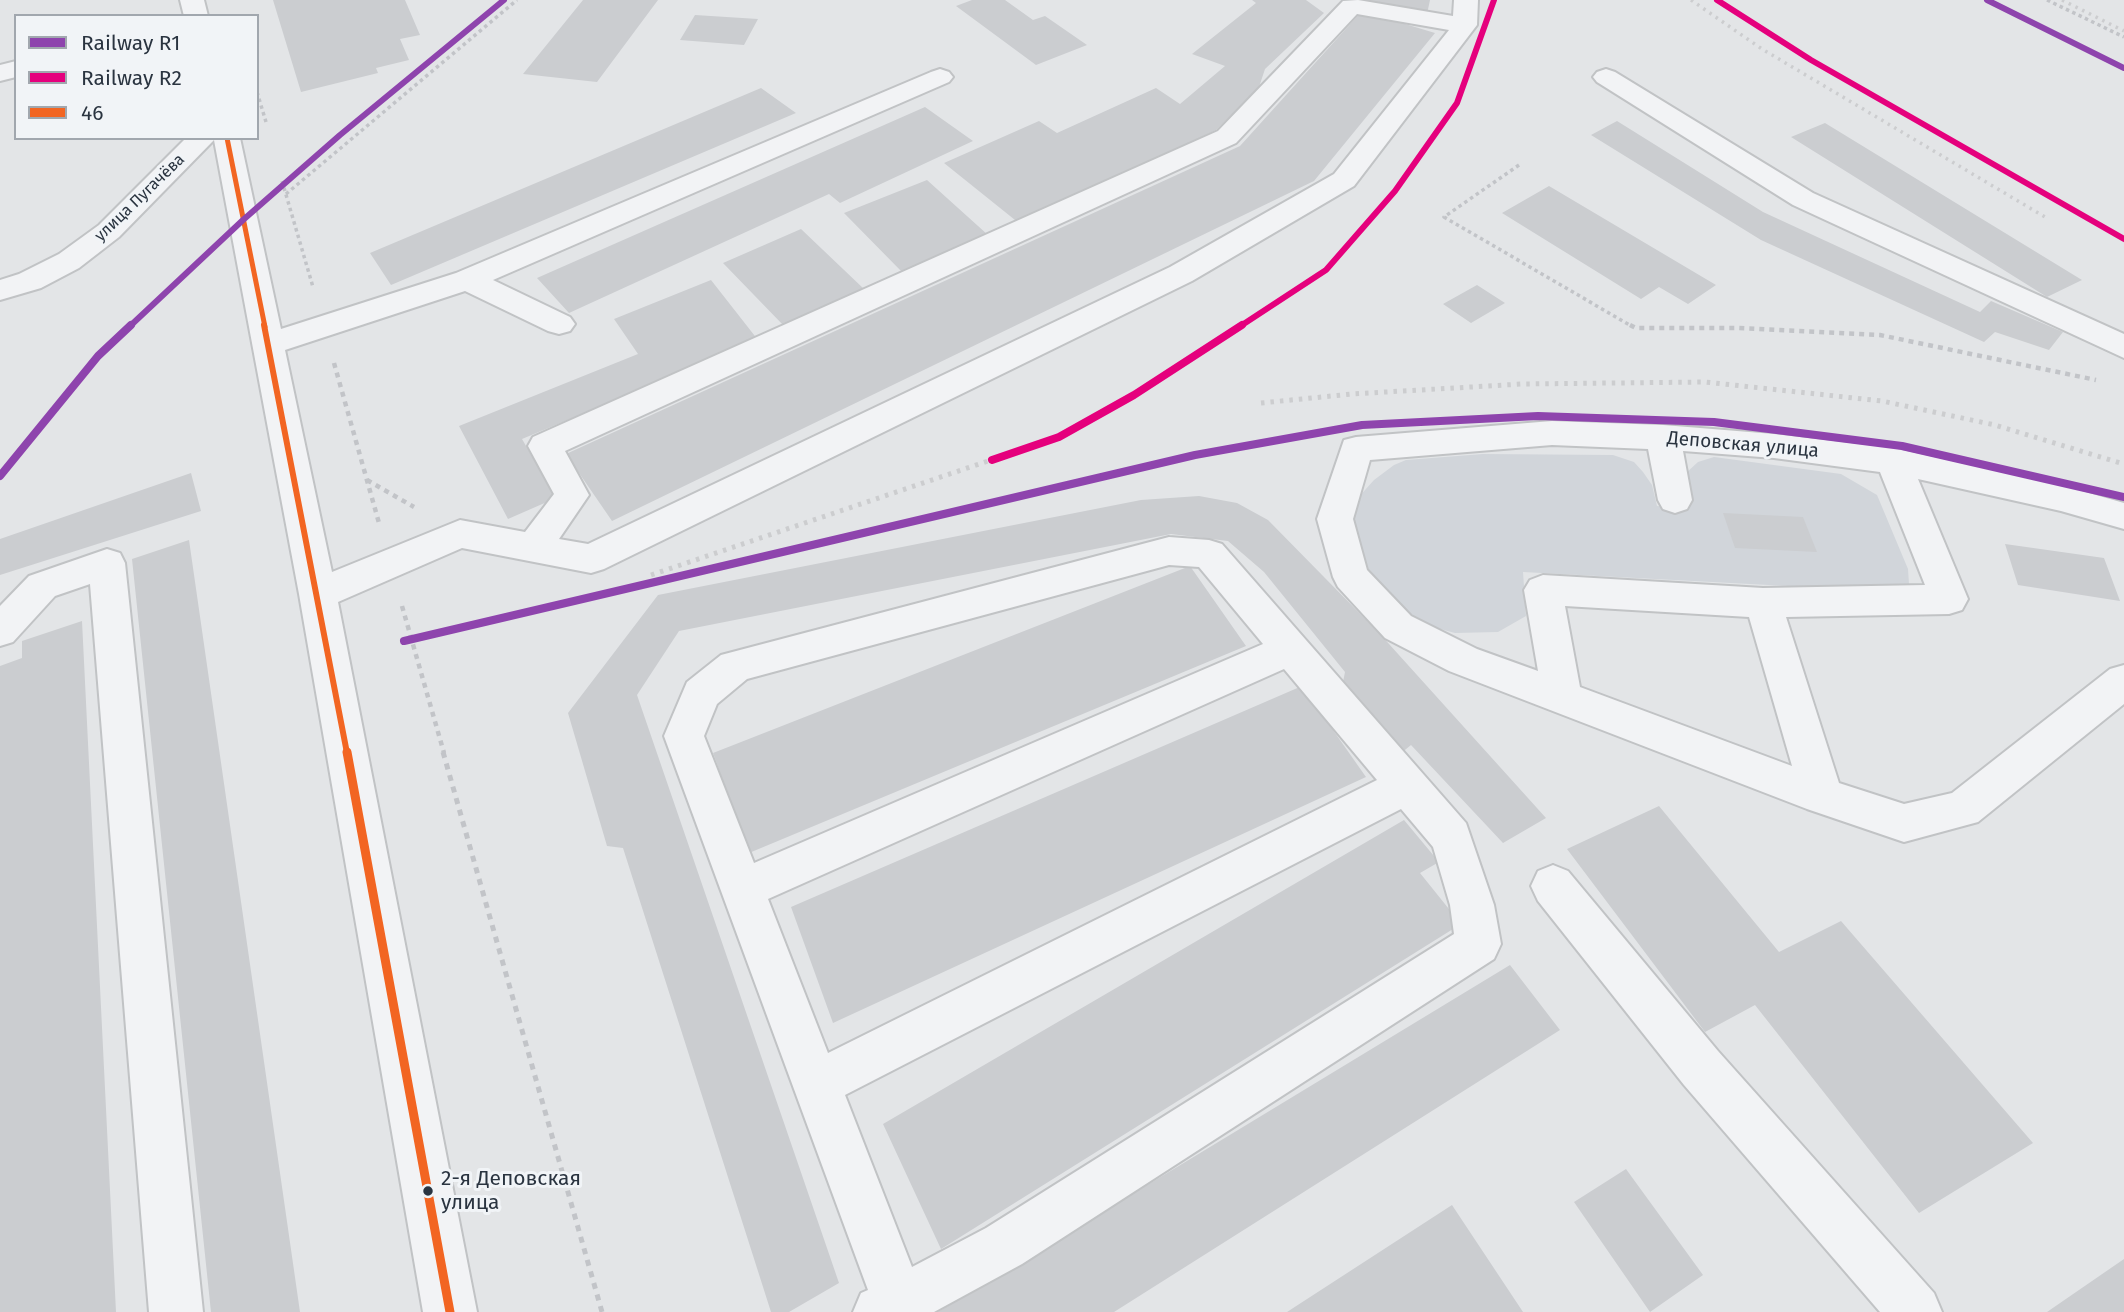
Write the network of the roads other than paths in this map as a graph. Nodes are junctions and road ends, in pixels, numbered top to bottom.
1 (1465, 13) edge
2 (940, 77) dead end
3 (1606, 77) dead end
4 (200, 140) edge
5 (226, 140) edge
6 (467, 280) junction
7 (30, 281) junction
8 (0, 290) edge
9 (0, 320) edge
10 (559, 324) dead end
11 (268, 344) junction
12 (2124, 347) edge
13 (1663, 438) junction
14 (1893, 461) junction
15 (1675, 500) dead end
16 (2124, 516) edge
17 (533, 548) junction
18 (318, 594) junction
19 (1763, 603) junction
20 (0, 631) edge
21 (1290, 649) junction
22 (2124, 681) edge
23 (1562, 698) junction
24 (1407, 786) junction
25 (1822, 796) junction
26 (1553, 886) dead end
27 (742, 889) junction
28 (816, 1084) junction
29 (889, 1307) edge
30 (176, 1312) edge
31 (450, 1312) edge
32 (1915, 1312) edge

1 - 17 street
1 - 17 street
2 - 6 street
3 - 12 street
4 - 7 street, улица Пугачёва
5 - 11 street
6 - 10 street
6 - 11 street
7 - 8 street, улица Пугачёва
7 - 9 street
11 - 18 street
13 - 14 street, Деповская улица
13 - 15 street
13 - 23 street, Деповская улица
14 - 16 street, Деповская улица
14 - 19 street
17 - 18 street
18 - 31 street
19 - 23 street
19 - 25 street
20 - 30 street
21 - 24 street
21 - 27 street
21 - 27 street
22 - 25 street
23 - 25 street
24 - 28 street
24 - 29 street
26 - 32 street
27 - 28 street
28 - 29 street

